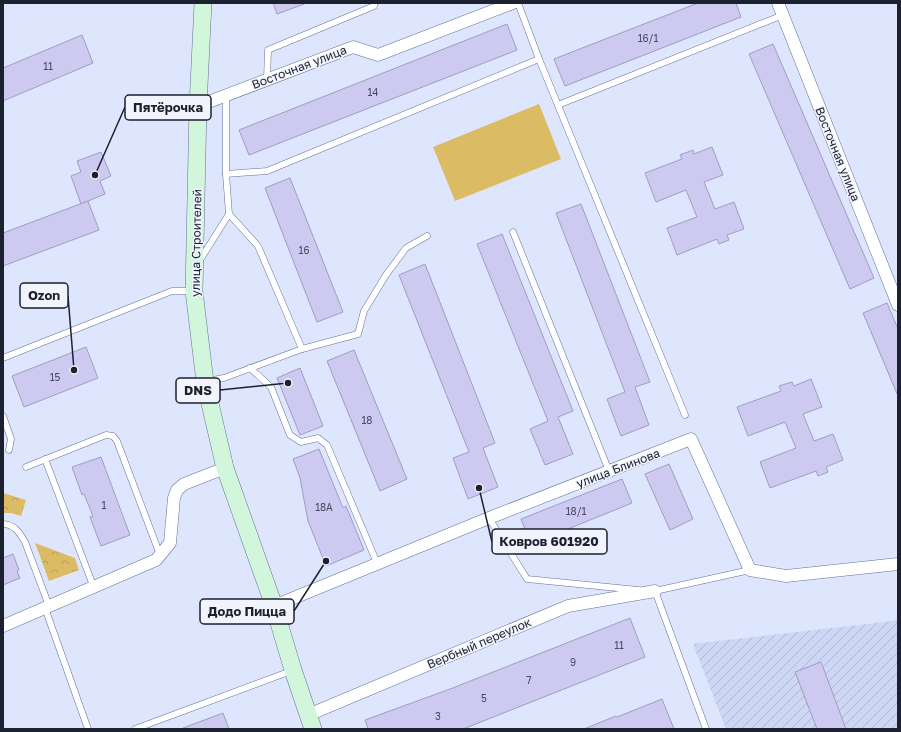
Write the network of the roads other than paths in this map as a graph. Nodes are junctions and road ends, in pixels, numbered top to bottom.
1 (203, 3) edge
2 (374, 3) edge
3 (513, 3) edge
4 (518, 3) edge
5 (778, 3) edge
6 (783, 15) junction
7 (539, 59) junction
8 (267, 79) junction
9 (226, 95) junction
10 (558, 104) junction
11 (198, 106) junction
12 (226, 174) junction
13 (229, 214) junction
14 (513, 232) dead end
15 (427, 236) dead end
16 (195, 268) junction
17 (194, 291) junction
18 (898, 305) edge
19 (302, 348) junction
20 (3, 358) edge
21 (250, 368) junction
22 (206, 382) junction
23 (685, 415) dead end
24 (3, 416) edge
25 (9, 450) dead end
26 (45, 459) junction
27 (26, 466) dead end
28 (225, 468) junction
29 (609, 471) junction
30 (489, 518) junction
31 (3, 524) edge
32 (161, 556) junction
33 (377, 563) junction
34 (898, 564) edge
35 (750, 570) junction
36 (94, 588) junction
37 (655, 591) junction
38 (274, 606) junction
39 (47, 607) junction
40 (3, 626) edge
41 (293, 670) junction
42 (311, 722) edge
43 (88, 729) edge
44 (135, 729) edge
45 (706, 729) edge

1 - 11 main road, улица Строителей
2 - 8 lane
3 - 8 street, Восточная улица
4 - 7 lane
5 - 6 street, Восточная улица
6 - 10 lane
6 - 18 street, Восточная улица
7 - 10 lane
7 - 12 lane
8 - 9 street, Восточная улица
9 - 11 street, Восточная улица
9 - 12 lane
10 - 23 lane
11 - 16 main road, улица Строителей
12 - 13 lane
13 - 16 lane
13 - 19 lane
14 - 29 lane
15 - 19 lane
16 - 17 main road, улица Строителей
17 - 20 lane
17 - 22 main road, улица Строителей
19 - 21 lane
21 - 22 lane
21 - 33 lane
22 - 28 main road, улица Строителей
24 - 25 lane
26 - 27 lane
26 - 32 lane
26 - 36 lane
28 - 32 street
28 - 38 main road, улица Строителей
29 - 30 street, улица Блинова
29 - 35 street, улица Блинова
30 - 33 street, улица Блинова
30 - 37 lane
31 - 39 lane
32 - 36 street
33 - 38 street, улица Блинова
34 - 35 street
35 - 37 lane
36 - 39 street
37 - 42 street, Вербный переулок
37 - 45 lane
38 - 41 main road, улица Строителей
39 - 40 street
39 - 43 lane
41 - 42 main road, улица Строителей
41 - 44 lane

